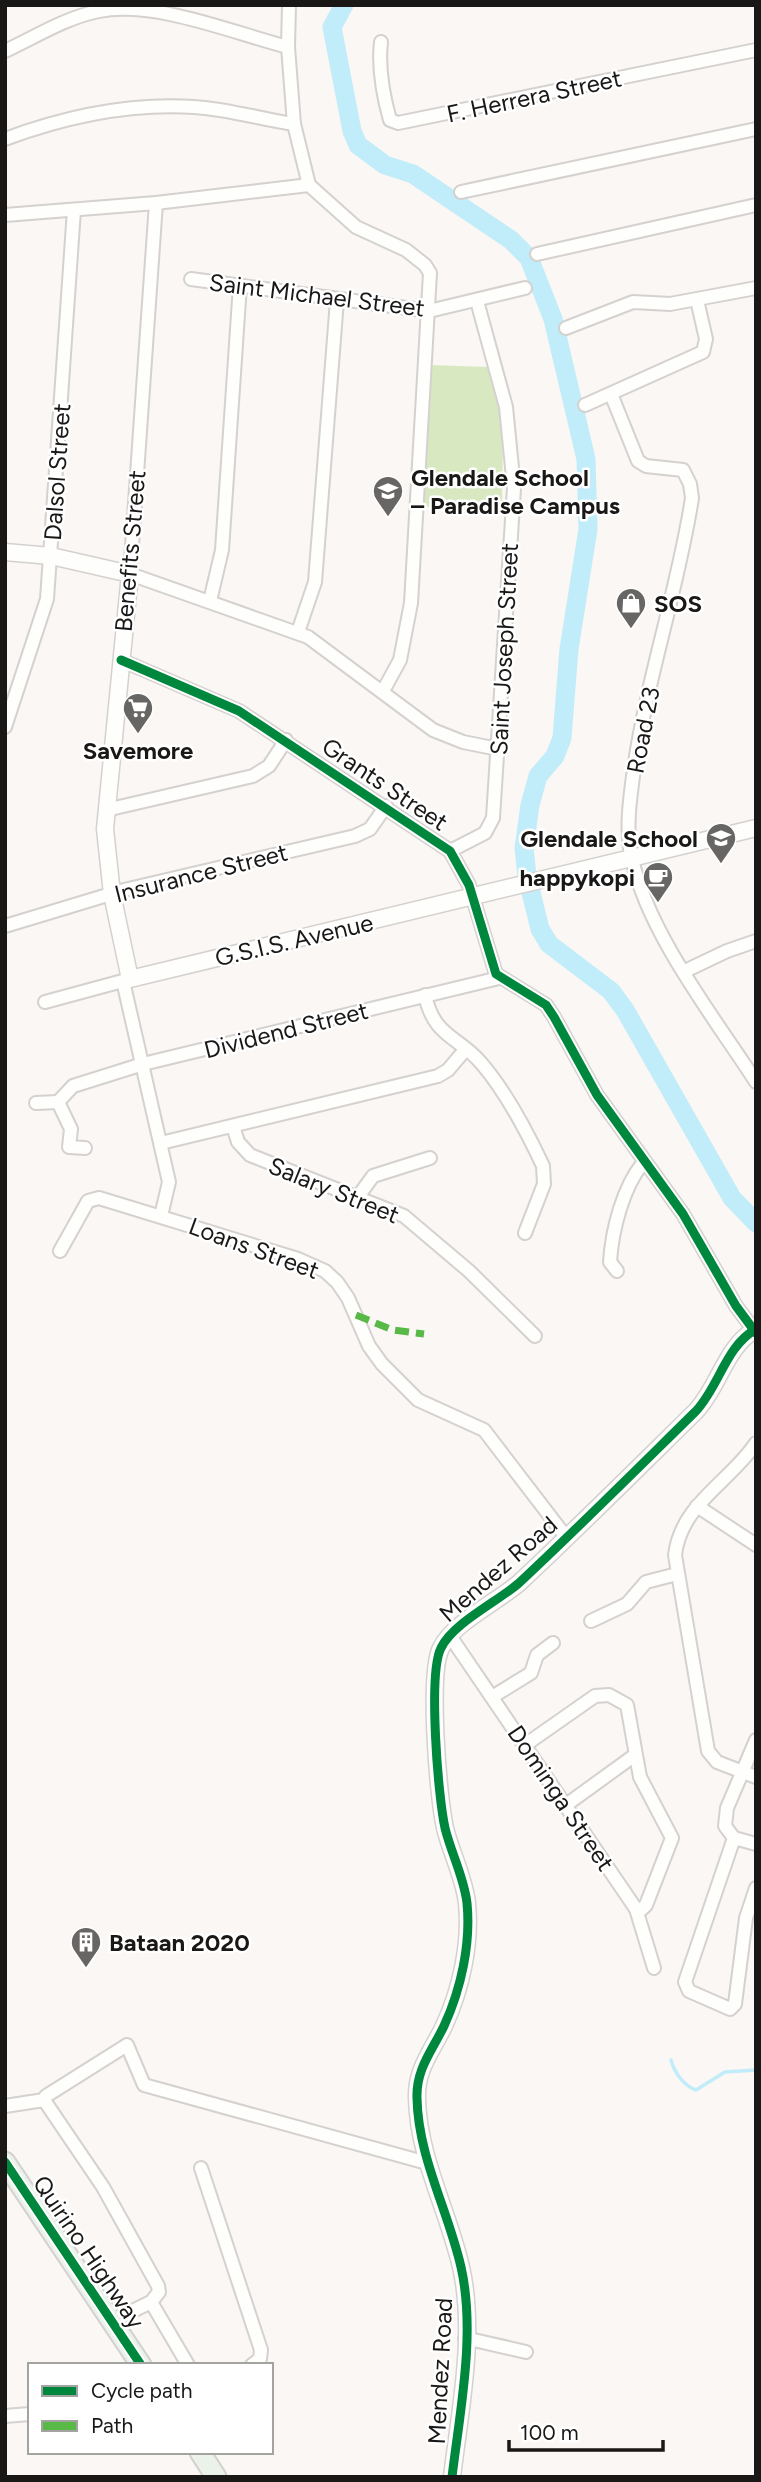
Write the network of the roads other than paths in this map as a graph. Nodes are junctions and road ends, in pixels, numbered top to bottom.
1 (289, 5) edge
2 (381, 43) dead end
3 (288, 47) junction
4 (756, 50) edge
5 (5, 51) edge
6 (294, 124) junction
7 (756, 129) edge
8 (5, 139) edge
9 (309, 185) junction
10 (461, 192) dead end
11 (156, 204) junction
12 (756, 205) edge
13 (74, 210) junction
14 (5, 215) edge
15 (537, 254) dead end
16 (191, 279) dead end
17 (240, 285) junction
18 (524, 288) dead end
19 (756, 288) edge
20 (337, 300) junction
21 (697, 300) junction
22 (477, 301) junction
23 (429, 311) junction
24 (566, 328) dead end
25 (611, 394) junction
26 (585, 405) dead end
27 (5, 552) edge
28 (51, 556) junction
29 (130, 574) junction
30 (210, 601) junction
31 (298, 632) junction
32 (121, 660) junction
33 (383, 691) junction
34 (5, 727) edge
35 (286, 740) junction
36 (498, 749) junction
37 (386, 806) junction
38 (106, 810) junction
39 (756, 828) edge
40 (450, 851) junction
41 (631, 858) junction
42 (112, 894) junction
43 (473, 897) junction
44 (5, 926) edge
45 (756, 941) edge
46 (685, 971) junction
47 (499, 978) junction
48 (126, 980) junction
49 (425, 995) junction
50 (45, 1002) dead end
51 (466, 1050) junction
52 (143, 1064) junction
53 (756, 1082) edge
54 (58, 1102) junction
55 (36, 1103) dead end
56 (233, 1126) junction
57 (161, 1143) junction
58 (85, 1148) dead end
59 (430, 1158) dead end
60 (643, 1163) junction
61 (357, 1198) junction
62 (161, 1216) junction
63 (525, 1233) dead end
64 (60, 1251) dead end
65 (611, 1266) dead end
66 (755, 1331) edge
67 (535, 1336) dead end
68 (756, 1443) edge
69 (752, 1458) edge
70 (697, 1506) junction
71 (566, 1537) junction
72 (756, 1545) edge
73 (677, 1574) junction
74 (591, 1622) dead end
75 (450, 1636) junction
76 (553, 1643) dead end
77 (492, 1698) junction
78 (756, 1740) edge
79 (524, 1745) junction
80 (635, 1755) junction
81 (742, 1773) junction
82 (756, 1777) edge
83 (566, 1805) junction
84 (734, 1838) junction
85 (756, 1844) edge
86 (756, 1888) edge
87 (636, 1909) junction
88 (654, 1968) dead end
89 (44, 2100) junction
90 (5, 2106) edge
91 (5, 2162) edge
92 (427, 2163) junction
93 (201, 2168) dead end
94 (151, 2302) junction
95 (112, 2321) junction
96 (465, 2338) junction
97 (526, 2352) dead end
98 (140, 2363) edge
99 (187, 2363) edge
100 (255, 2363) edge
101 (28, 2414) edge
102 (5, 2416) edge
103 (201, 2454) edge
104 (216, 2477) edge
105 (452, 2477) edge

1 - 3 street
2 - 4 street, F. Herrera Street
3 - 5 street
3 - 6 street
6 - 8 street
6 - 9 street
7 - 10 street
9 - 11 street
9 - 23 street
11 - 13 street
11 - 29 street, Benefits Street
12 - 15 street
13 - 14 street
13 - 28 street, Dalsol Street
16 - 17 street, Saint Michael Street
17 - 20 street, Saint Michael Street
17 - 30 street
18 - 22 street, Saint Michael Street
19 - 21 street
20 - 23 street, Saint Michael Street
20 - 31 street
21 - 24 street
21 - 25 street
22 - 23 street, Saint Michael Street
22 - 36 street, Saint Joseph Street
23 - 33 street
25 - 26 street
25 - 41 street, Road 23
27 - 28 street
28 - 29 street
28 - 34 street, Dalsol Street
29 - 30 street
29 - 32 street, Benefits Street
30 - 31 street
31 - 33 street
32 - 35 street, Grants Street
32 - 38 street, Benefits Street
33 - 36 street
35 - 37 street, Grants Street
35 - 38 street
36 - 40 street, Saint Joseph Street
37 - 40 street, Grants Street
37 - 42 street, Insurance Street
38 - 42 street, Benefits Street
39 - 41 street, G.S.I.S. Avenue
40 - 43 street, Grants Street
41 - 43 street, G.S.I.S. Avenue
41 - 46 street, Road 23
42 - 44 street, Insurance Street
42 - 48 street, Benefits Street
43 - 47 street, Grants Street
43 - 48 street, G.S.I.S. Avenue
45 - 46 street
46 - 53 street, Road 23
47 - 49 street, Dividend Street
47 - 60 street
48 - 50 street, G.S.I.S. Avenue
48 - 52 street, Benefits Street
49 - 51 street
49 - 52 street, Dividend Street
51 - 56 street
51 - 63 street
52 - 54 street, Dividend Street
52 - 57 street, Benefits Street
54 - 55 street
54 - 58 street
56 - 57 street
56 - 61 street, Salary Street
57 - 62 street, Benefits Street
59 - 61 street
60 - 65 street
60 - 66 street
61 - 67 street, Salary Street
62 - 64 street, Loans Street
62 - 71 street, Loans Street
66 - 71 street, Mendez Road
68 - 69 street
69 - 70 street
70 - 72 street
70 - 73 street
71 - 75 street, Mendez Road
73 - 74 street
73 - 81 street
75 - 77 street, Dominga Street
75 - 92 street, Mendez Road
76 - 77 street
77 - 79 street, Dominga Street
78 - 81 street
79 - 80 street
79 - 83 street, Dominga Street
80 - 83 street
80 - 87 street
81 - 82 street
81 - 84 street
83 - 87 street, Dominga Street
84 - 85 street
84 - 86 street
87 - 88 street, Dominga Street
89 - 90 street
89 - 92 street
89 - 94 street
91 - 95 main road, Quirino Highway
92 - 96 street, Mendez Road
93 - 100 street
94 - 95 street
94 - 99 street
95 - 98 main road, Quirino Highway
96 - 97 street
96 - 105 street, Mendez Road
101 - 102 street
103 - 104 main road

